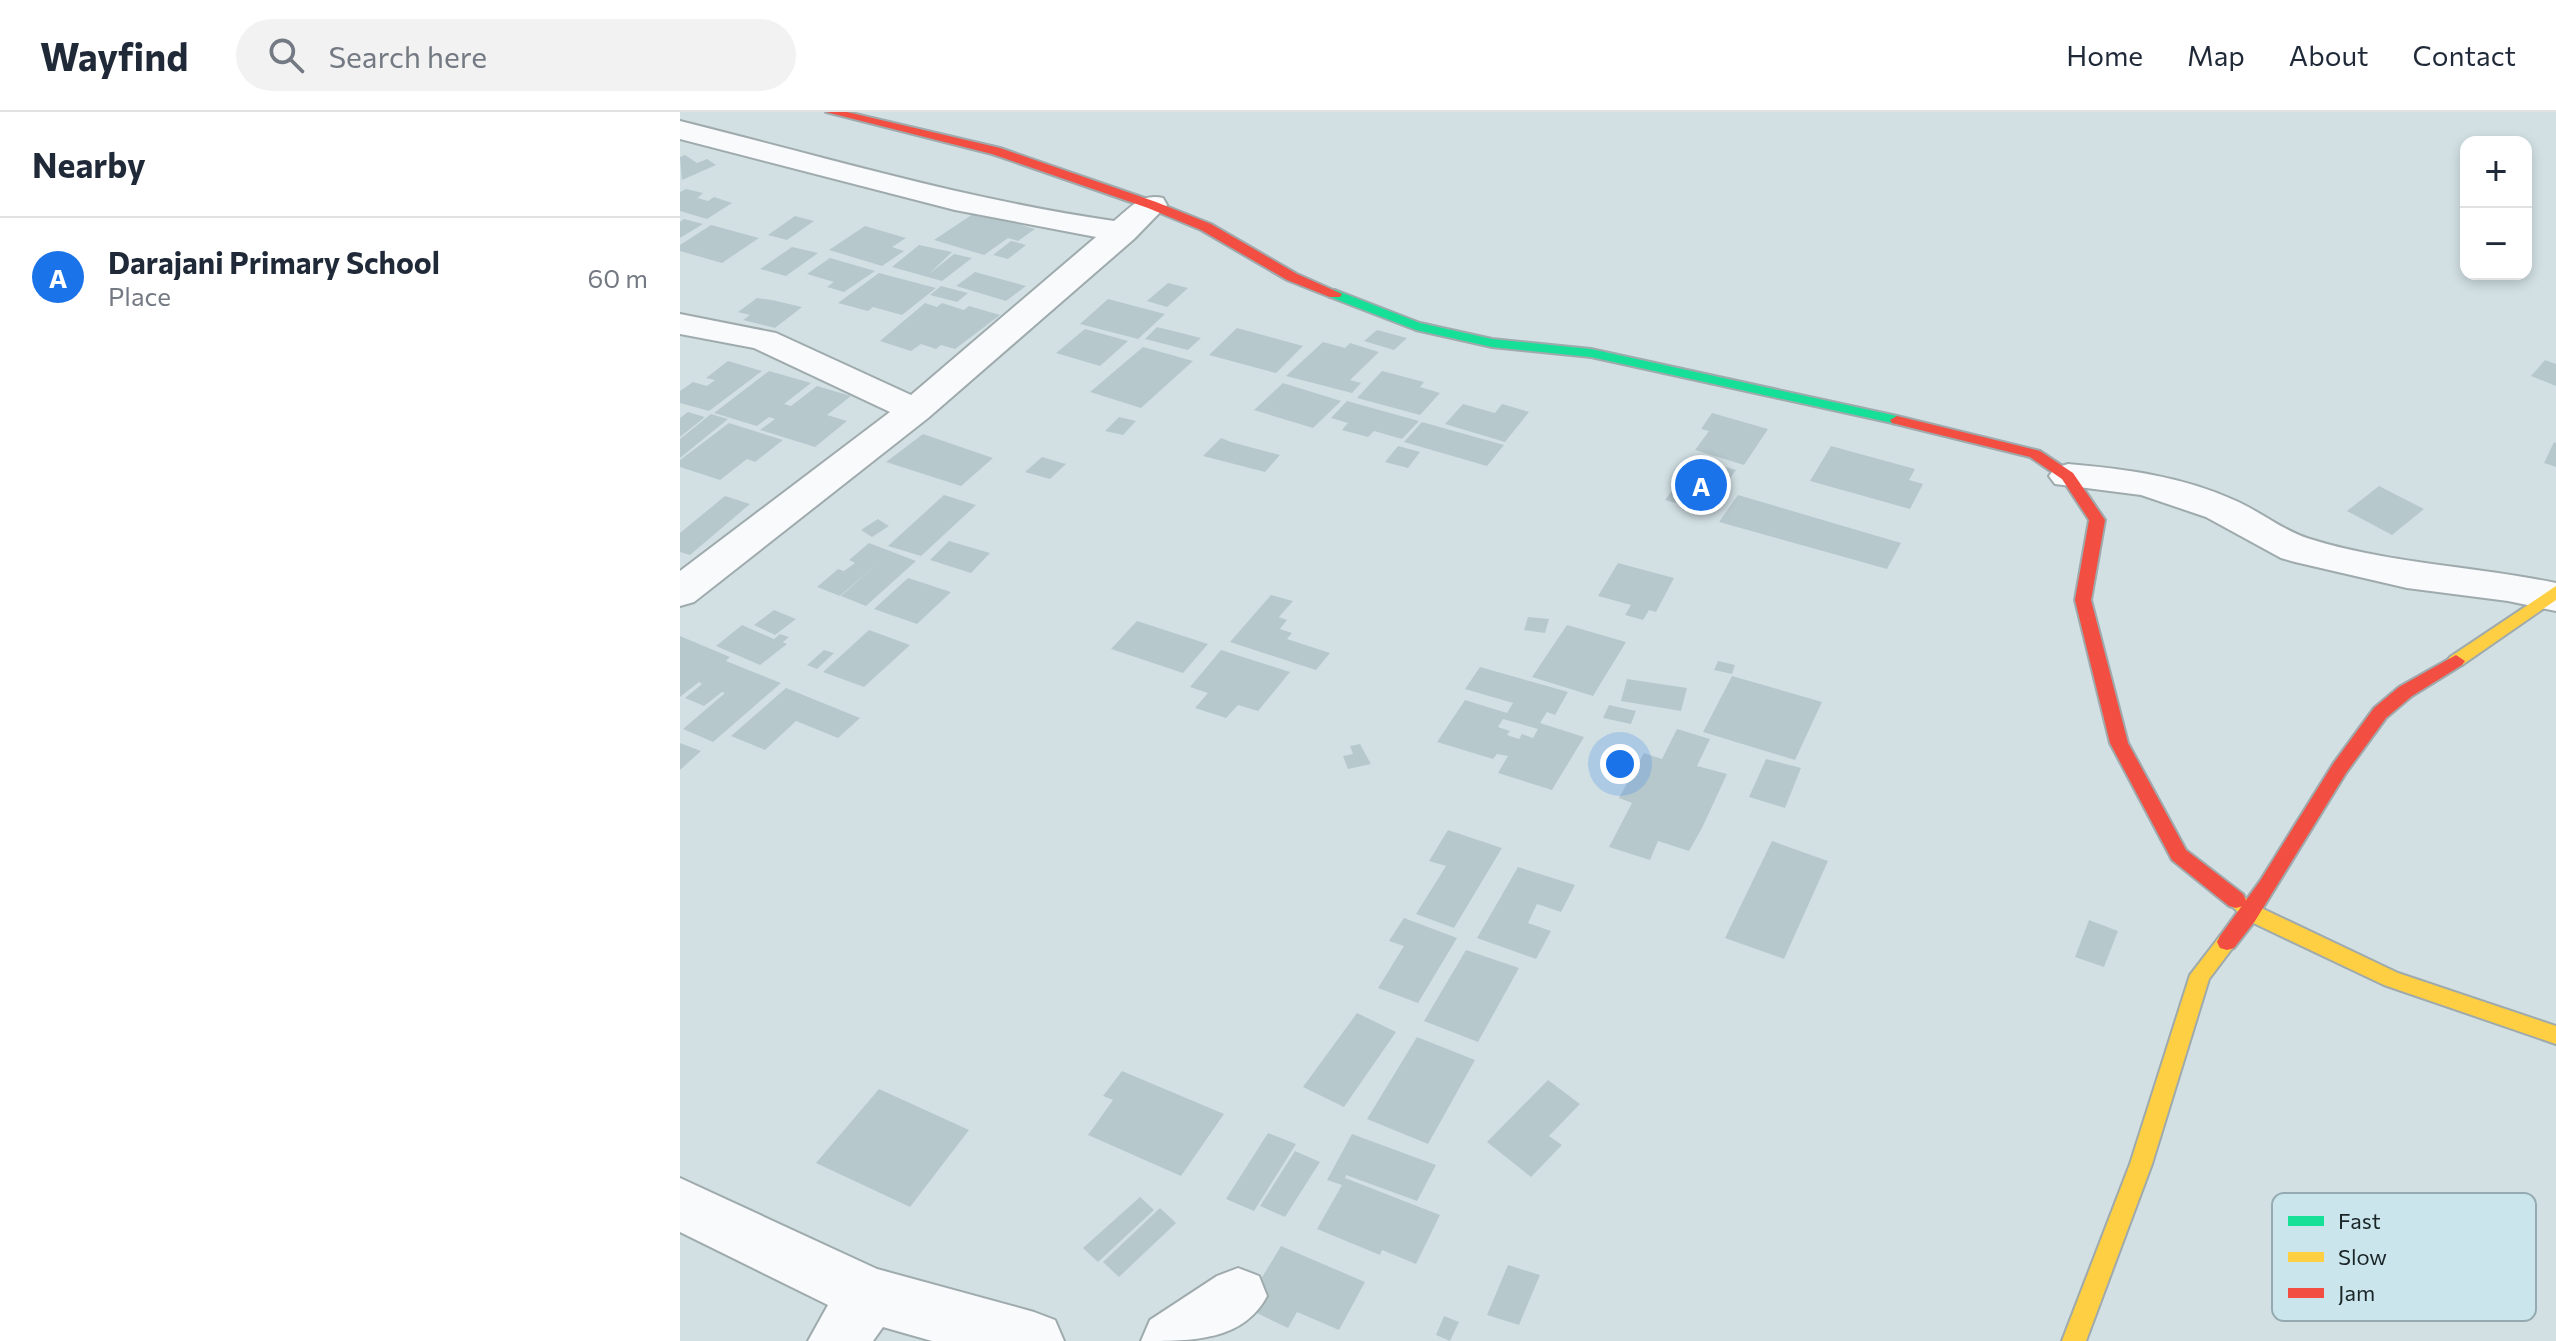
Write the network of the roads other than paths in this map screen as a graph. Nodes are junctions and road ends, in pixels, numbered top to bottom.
1 (832, 112) edge
2 (683, 133) edge
3 (1152, 205) junction
4 (1123, 232) junction
5 (680, 324) edge
6 (915, 410) junction
7 (2068, 476) junction
8 (680, 592) edge
9 (2555, 595) edge
10 (2252, 913) junction
11 (2556, 1035) edge
12 (680, 1204) edge
13 (1238, 1296) dead end
14 (854, 1318) edge
15 (1034, 1341) edge
16 (1171, 1341) edge
17 (2074, 1341) edge

1 - 3 street
2 - 4 street
3 - 4 street
3 - 7 street
4 - 6 street
5 - 6 street
6 - 8 street
7 - 9 street
7 - 10 street
9 - 10 street
10 - 11 street
10 - 17 street
12 - 14 street
13 - 16 street
14 - 15 street

